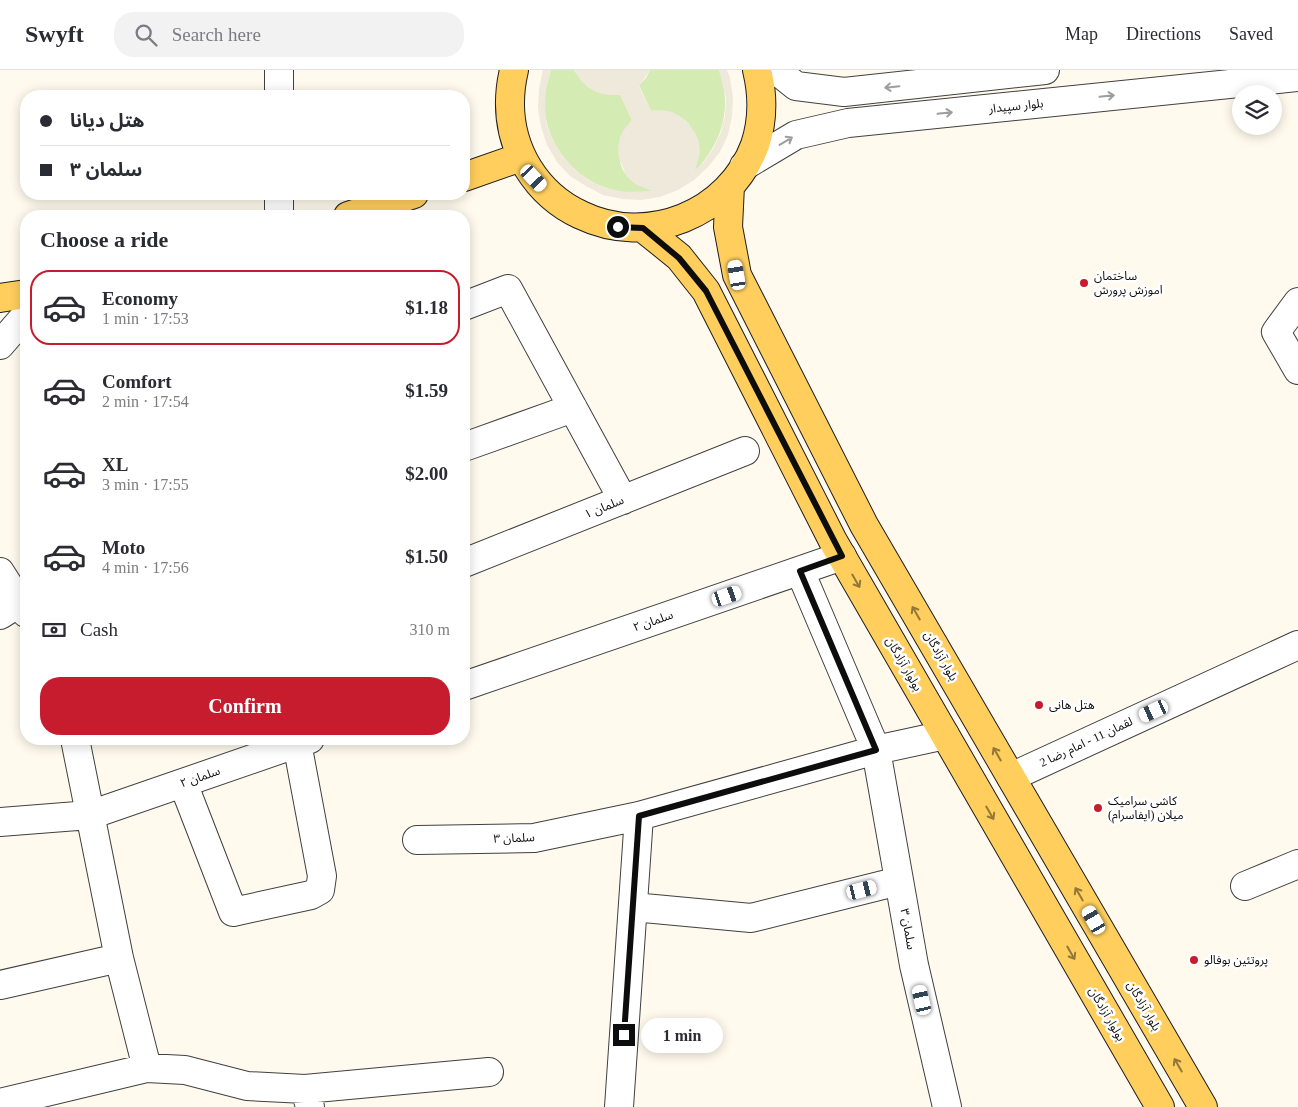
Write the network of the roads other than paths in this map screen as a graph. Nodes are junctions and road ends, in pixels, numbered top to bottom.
1 (279, 70) edge
2 (514, 70) edge
3 (758, 70) edge
4 (776, 70) edge
5 (1045, 70) edge
6 (1298, 81) edge
7 (279, 90) edge
8 (522, 157) junction
9 (470, 175) edge
10 (737, 176) junction
11 (396, 200) edge
12 (366, 210) edge
13 (643, 228) junction
14 (0, 285) edge
15 (20, 300) edge
16 (1298, 302) edge
17 (470, 304) edge
18 (0, 345) edge
19 (1298, 370) edge
20 (573, 408) junction
21 (470, 445) edge
22 (745, 451) dead end
23 (623, 500) junction
24 (842, 556) junction
25 (470, 561) edge
26 (800, 571) junction
27 (0, 572) edge
28 (15, 610) edge
29 (1298, 645) edge
30 (470, 684) edge
31 (945, 735) junction
32 (76, 745) edge
33 (292, 745) edge
34 (305, 745) edge
35 (876, 750) junction
36 (1011, 777) junction
37 (183, 783) junction
38 (90, 814) junction
39 (639, 816) junction
40 (0, 822) edge
41 (417, 840) dead end
42 (1298, 864) edge
43 (899, 881) junction
44 (1245, 886) dead end
45 (633, 907) junction
46 (119, 958) junction
47 (0, 985) edge
48 (147, 1068) junction
49 (488, 1072) dead end
50 (307, 1098) edge
51 (0, 1103) edge
52 (619, 1107) edge
53 (947, 1107) edge
54 (1160, 1107) edge
55 (1203, 1107) edge

1 - 7 street
2 - 8 main road
3 - 10 main road
5 -> 4 street
10 -> 6 street, بلوار سپیدار
8 - 9 main road
8 - 13 main road
10 - 13 main road
36 -> 10 main road, بلوار آزادگان
11 - 12 main road
13 - 24 main road, بولوار آزادگان
14 - 15 street
15 - 18 street
16 - 19 street
17 - 20 street
20 - 21 street
20 - 23 street
22 - 23 street, سلمان ۱
23 - 25 street, سلمان ۱
24 - 26 street, سلمان ۲
24 -> 31 main road, بولوار آزادگان
26 - 30 street, سلمان ۲
26 - 35 street, سلمان ۳
27 - 28 street
29 - 36 street, لقمان 11 - امام رضا 2
31 - 35 street, سلمان ۳
31 -> 54 main road, بولوار آزادگان
32 - 38 street
33 - 37 street, سلمان ۲
34 - 37 street
35 - 39 street, سلمان ۳
35 - 43 street, سلمان ۳
55 -> 36 main road, بلوار آزادگان
37 - 38 street, سلمان ۲
38 - 40 street, سلمان ۲
38 - 46 street
39 - 41 street, سلمان ۳
39 - 45 street
42 - 44 street
43 - 45 street
43 - 53 street, سلمان ۳
45 - 52 street
46 - 47 street
46 - 48 street
48 - 50 street
48 - 51 street
49 - 50 street

